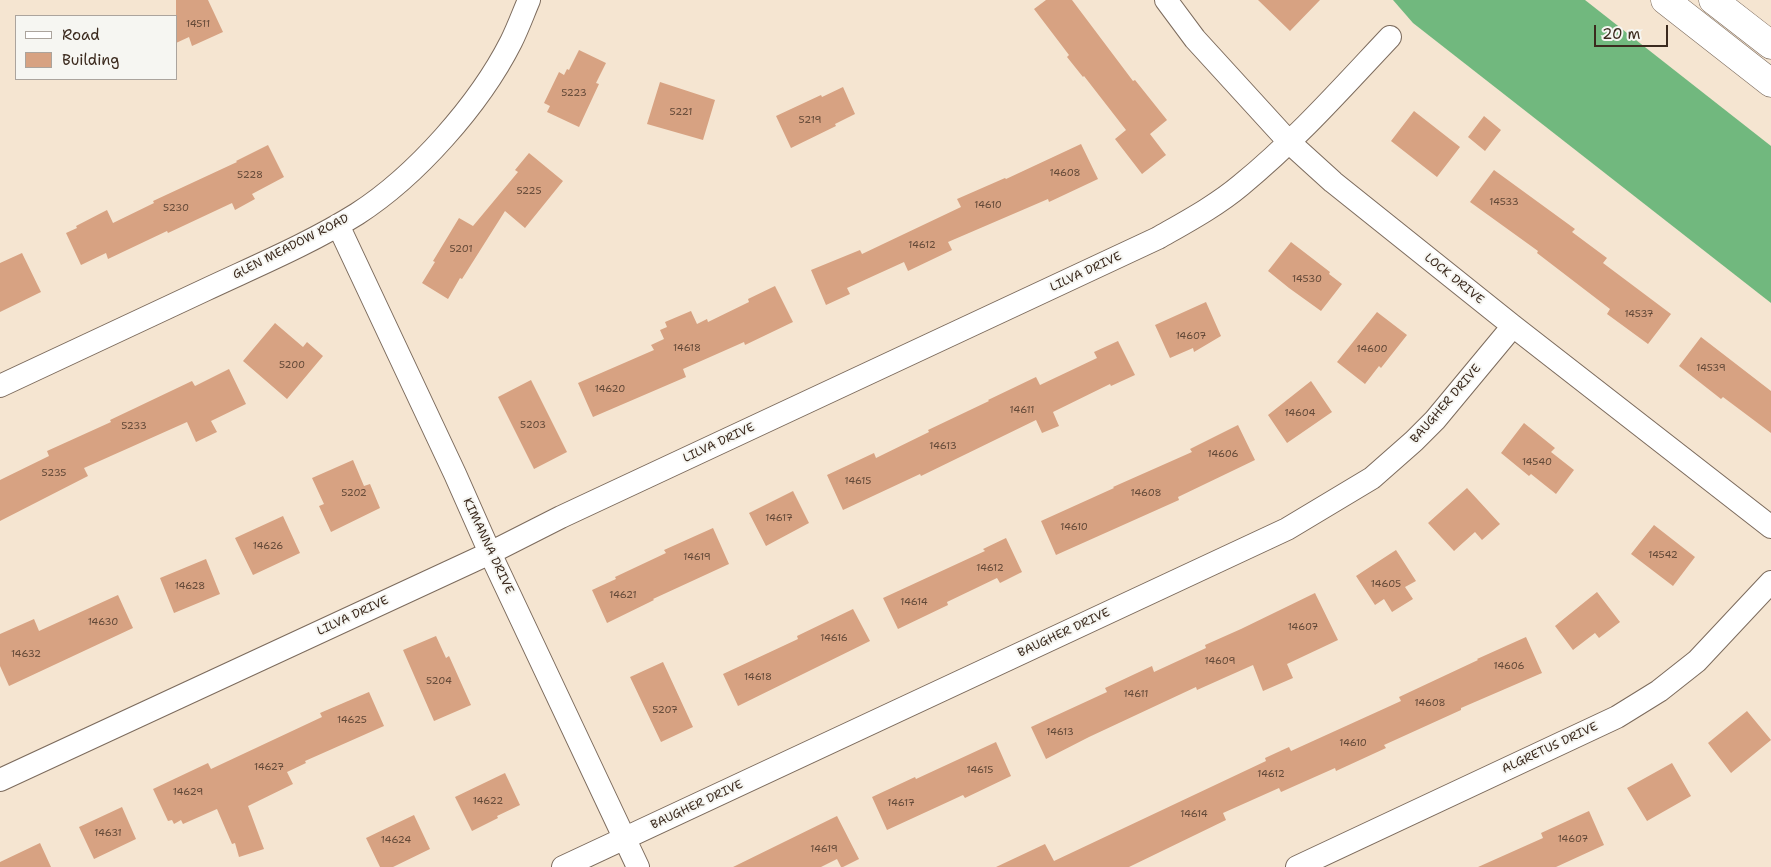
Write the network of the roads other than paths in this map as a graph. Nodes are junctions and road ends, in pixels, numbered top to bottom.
1 (529, 0) edge
2 (1166, 0) edge
3 (1665, 0) edge
4 (1713, 0) edge
5 (1390, 37) dead end
6 (1771, 45) edge
7 (1771, 84) edge
8 (1290, 143) junction
9 (338, 225) junction
10 (1513, 326) junction
11 (0, 386) edge
12 (1771, 527) edge
13 (490, 553) junction
14 (1771, 582) edge
15 (0, 780) edge
16 (625, 838) junction
17 (563, 867) edge
18 (638, 867) edge
19 (1297, 867) edge

1 - 9 street, GLEN MEADOW ROAD
2 - 8 street, LOCK DRIVE
3 - 7 main road
4 - 6 main road
5 - 8 street, LILVA DRIVE
8 - 10 street, LOCK DRIVE
8 - 13 street, LILVA DRIVE
9 - 11 street, GLEN MEADOW ROAD
9 - 13 street, KIMANNA DRIVE
10 - 12 street, LOCK DRIVE
10 - 16 street, BAUGHER DRIVE
13 - 15 street, LILVA DRIVE
13 - 16 street, KIMANNA DRIVE
14 - 19 street, ALGRETUS DRIVE
16 - 17 street, BAUGHER DRIVE
16 - 18 street, KIMANNA DRIVE

